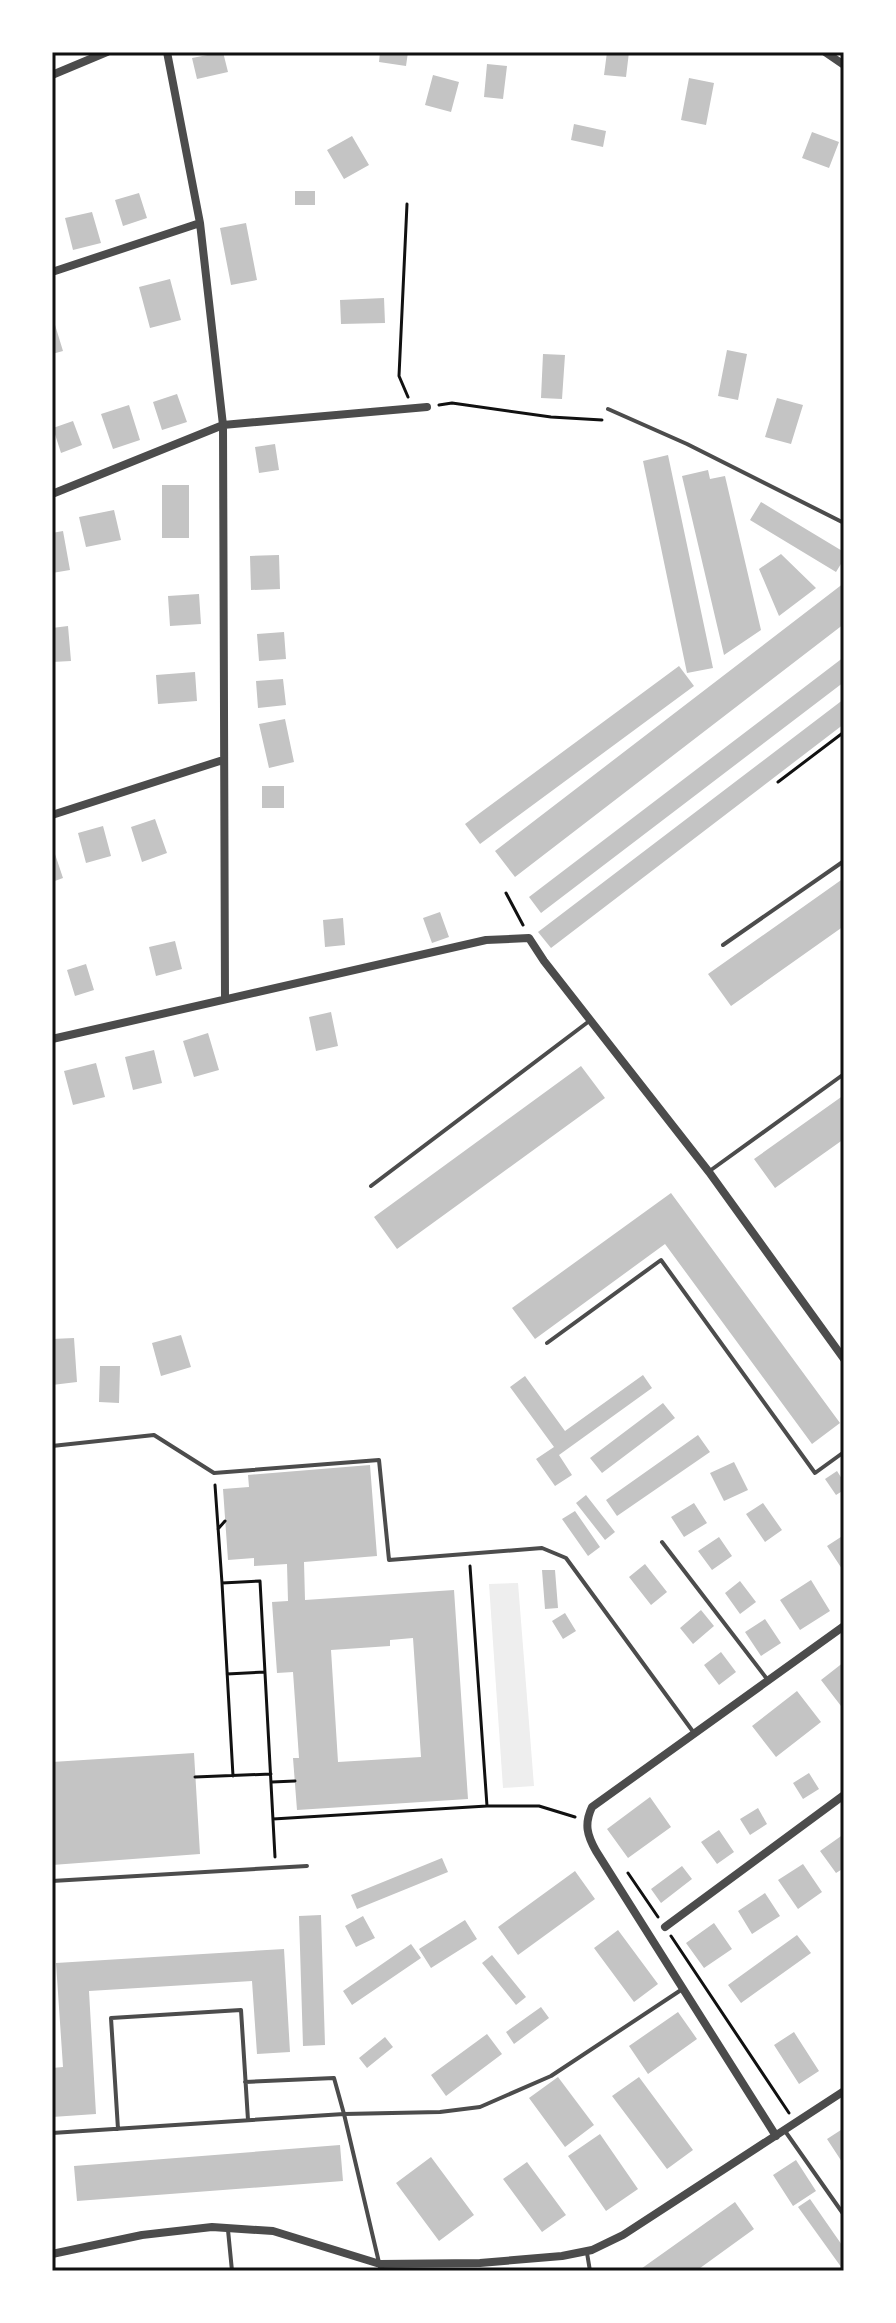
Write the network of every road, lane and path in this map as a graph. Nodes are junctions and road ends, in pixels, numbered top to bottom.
1 (107, 52) edge
2 (167, 52) edge
3 (825, 52) edge
4 (844, 65) edge
5 (52, 75) edge
6 (407, 204) dead end
7 (200, 223) junction
8 (52, 272) edge
9 (427, 407) joint
10 (412, 408) junction
11 (608, 409) dead end
12 (609, 421) dead end
13 (223, 425) junction
14 (52, 494) edge
15 (844, 523) edge
16 (844, 732) edge
17 (223, 760) junction
18 (778, 782) dead end
19 (52, 815) edge
20 (844, 861) edge
21 (506, 893) dead end
22 (529, 938) junction
23 (723, 945) dead end
24 (225, 998) junction
25 (590, 1020) junction
26 (52, 1039) edge
27 (844, 1074) edge
28 (709, 1172) junction
29 (371, 1186) dead end
30 (547, 1343) dead end
31 (844, 1359) edge
32 (52, 1446) edge
33 (844, 1452) edge
34 (214, 1473) junction
35 (225, 1521) dead end
36 (218, 1529) junction
37 (662, 1542) dead end
38 (469, 1554) junction
39 (222, 1583) junction
40 (844, 1626) edge
41 (265, 1672) junction
42 (227, 1674) junction
43 (767, 1679) junction
44 (696, 1735) junction
45 (271, 1774) junction
46 (233, 1776) junction
47 (195, 1777) dead end
48 (295, 1781) dead end
49 (272, 1782) junction
50 (844, 1795) edge
51 (487, 1806) junction
52 (273, 1819) junction
53 (587, 1821) junction
54 (274, 1854) dead end
55 (307, 1866) dead end
56 (624, 1868) dead end
57 (52, 1881) edge
58 (665, 1927) junction
59 (683, 1989) junction
60 (245, 2082) junction
61 (844, 2091) edge
62 (344, 2114) junction
63 (248, 2120) junction
64 (796, 2124) junction
65 (118, 2129) junction
66 (785, 2131) junction
67 (52, 2133) edge
68 (776, 2136) junction
69 (844, 2215) edge
70 (227, 2228) junction
71 (586, 2251) junction
72 (52, 2254) edge
73 (381, 2268) edge
74 (232, 2271) edge
75 (590, 2271) edge

1 - 5 street
2 - 7 street
3 - 4 street
6 - 10 path
7 - 8 street
7 - 13 street
9 - 10 street
9 - 12 path
10 - 13 street
11 - 15 lane
13 - 14 street
13 - 17 street
16 - 18 path
17 - 19 street
17 - 24 street
20 - 23 lane
21 - 22 path
22 - 24 street
22 - 25 street
24 - 26 street
25 - 28 street
25 - 29 lane
27 - 28 lane
28 - 31 street
30 - 33 lane
32 - 34 lane
34 - 36 path
34 - 38 lane
35 - 36 path
36 - 39 path
37 - 43 lane
38 - 44 lane
38 - 51 path
39 - 41 path
39 - 42 path
40 - 43 street
41 - 42 path
41 - 45 path
42 - 46 path
43 - 44 street
44 - 53 street
45 - 46 path
45 - 49 path
46 - 47 path
48 - 49 path
49 - 52 path
50 - 58 street
51 - 52 path
51 - 53 path
52 - 54 path
53 - 59 street
55 - 57 lane
56 - 58 path
58 - 64 path
59 - 62 lane
59 - 68 street
60 - 62 lane
60 - 63 lane
60 - 65 lane
61 - 64 street
62 - 63 lane
62 - 73 lane
63 - 65 lane
64 - 66 street
65 - 67 lane
66 - 68 street
66 - 69 lane
68 - 71 street
70 - 72 street
70 - 73 street
70 - 74 lane
71 - 73 street
71 - 75 lane

